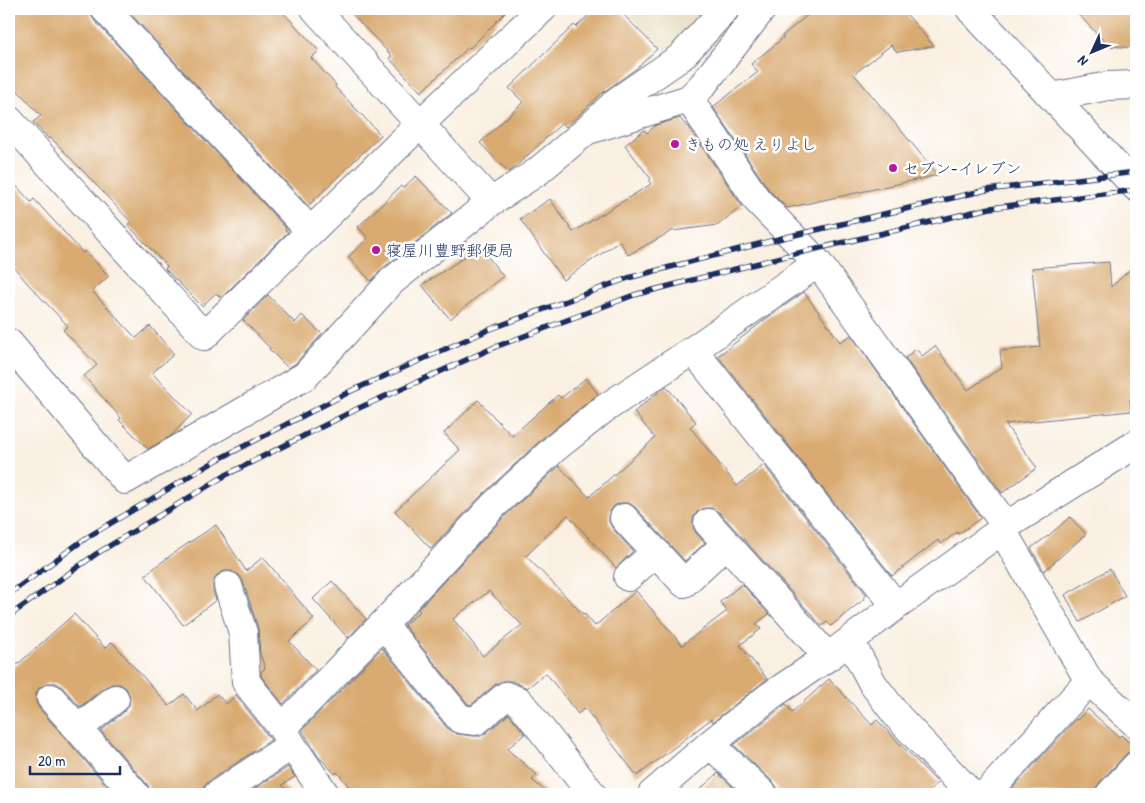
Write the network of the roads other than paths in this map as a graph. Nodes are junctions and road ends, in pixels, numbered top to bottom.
1 (105, 9) edge
2 (315, 9) edge
3 (726, 9) edge
4 (762, 9) edge
5 (970, 9) edge
6 (534, 11) edge
7 (1136, 85) edge
8 (1052, 97) junction
9 (689, 99) junction
10 (9, 120) edge
11 (420, 124) junction
12 (586, 131) junction
13 (1136, 187) edge
14 (491, 202) junction
15 (310, 231) junction
16 (818, 263) junction
17 (9, 343) edge
18 (692, 350) junction
19 (1136, 444) edge
20 (624, 518) dead end
21 (708, 524) dead end
22 (1004, 528) junction
23 (726, 544) junction
24 (656, 552) junction
25 (628, 577) dead end
26 (228, 586) dead end
27 (896, 606) junction
28 (383, 624) junction
29 (850, 641) junction
30 (828, 657) junction
31 (1089, 681) junction
32 (51, 698) dead end
33 (115, 699) dead end
34 (1131, 709) edge
35 (78, 728) junction
36 (287, 737) junction
37 (710, 744) junction
38 (1136, 766) edge
39 (135, 794) edge
40 (218, 794) edge
41 (325, 794) edge
42 (592, 794) edge
43 (652, 794) edge
44 (763, 794) edge
45 (971, 794) edge
46 (986, 794) edge
47 (1110, 794) edge

1 - 15 street
2 - 11 street
3 - 12 street
4 - 9 street
5 - 8 street
6 - 11 street
7 - 8 street
8 - 13 street
9 - 12 street
9 - 16 street
10 - 15 street
11 - 14 street
11 - 15 street
12 - 14 street
14 - 17 street
16 - 18 street
16 - 22 street
18 - 27 street
18 - 28 street
19 - 22 street
20 - 24 street
21 - 23 street
22 - 27 street
22 - 31 street
23 - 24 street
23 - 30 street
24 - 25 street
26 - 36 street
27 - 29 street
28 - 36 street
28 - 42 street
29 - 30 street
29 - 45 street
30 - 37 street
31 - 34 street
31 - 46 street
32 - 35 street
33 - 35 street
35 - 39 street
36 - 40 street
36 - 41 street
37 - 43 street
37 - 44 street
38 - 47 street

